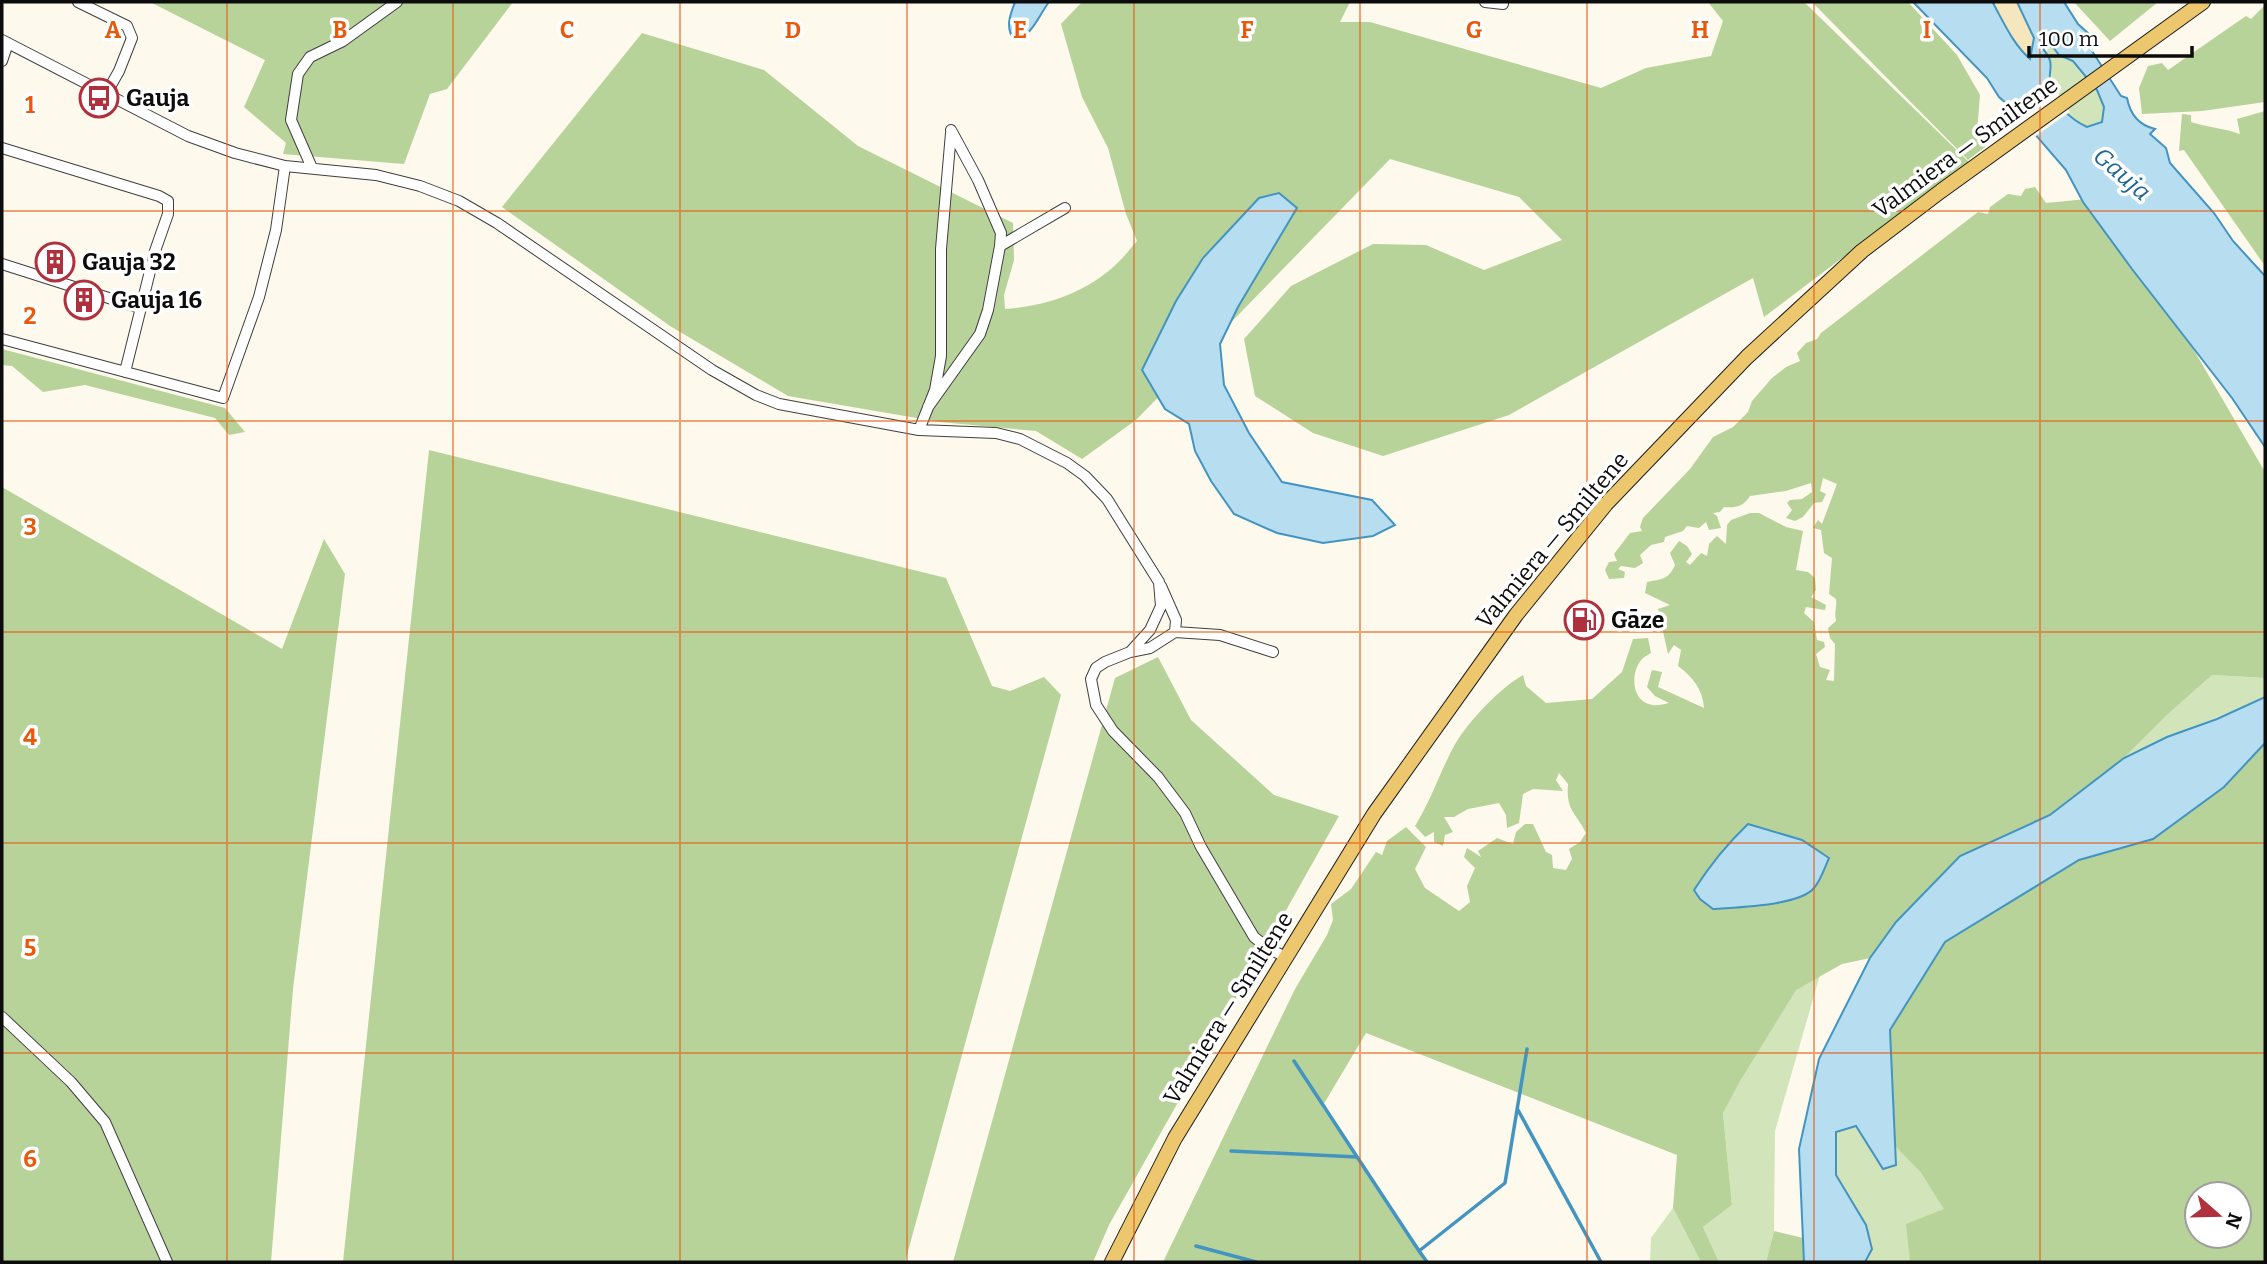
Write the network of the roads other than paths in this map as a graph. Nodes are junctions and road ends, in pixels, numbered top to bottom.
1 (78, 2) edge
2 (397, 2) edge
3 (1485, 2) edge
4 (2203, 2) edge
5 (1503, 4) dead end
6 (5, 41) edge
7 (2, 61) edge
8 (106, 94) junction
9 (2, 148) edge
10 (285, 166) junction
11 (312, 168) junction
12 (1065, 208) dead end
13 (1000, 246) junction
14 (2, 264) edge
15 (140, 308) junction
16 (2, 339) edge
17 (125, 372) junction
18 (928, 407) junction
19 (919, 430) junction
20 (1159, 582) junction
21 (1175, 632) junction
22 (1130, 652) junction
23 (1273, 652) dead end
24 (1286, 957) junction
25 (2, 1017) edge
26 (167, 1262) edge
27 (1112, 1262) edge

1 - 8 street
2 - 11 street
3 - 5 street
4 - 24 main road, Valmiera — Smiltene
6 - 7 street
6 - 8 street
8 - 10 street
9 - 15 street
10 - 11 street
10 - 17 street
11 - 19 street
12 - 13 street
13 - 18 street
13 - 18 street
14 - 15 street
15 - 17 street
16 - 17 street
18 - 19 street
19 - 20 street
20 - 21 street
20 - 22 street
21 - 22 street
21 - 23 street
22 - 24 street
24 - 27 main road, Valmiera — Smiltene
25 - 26 street

